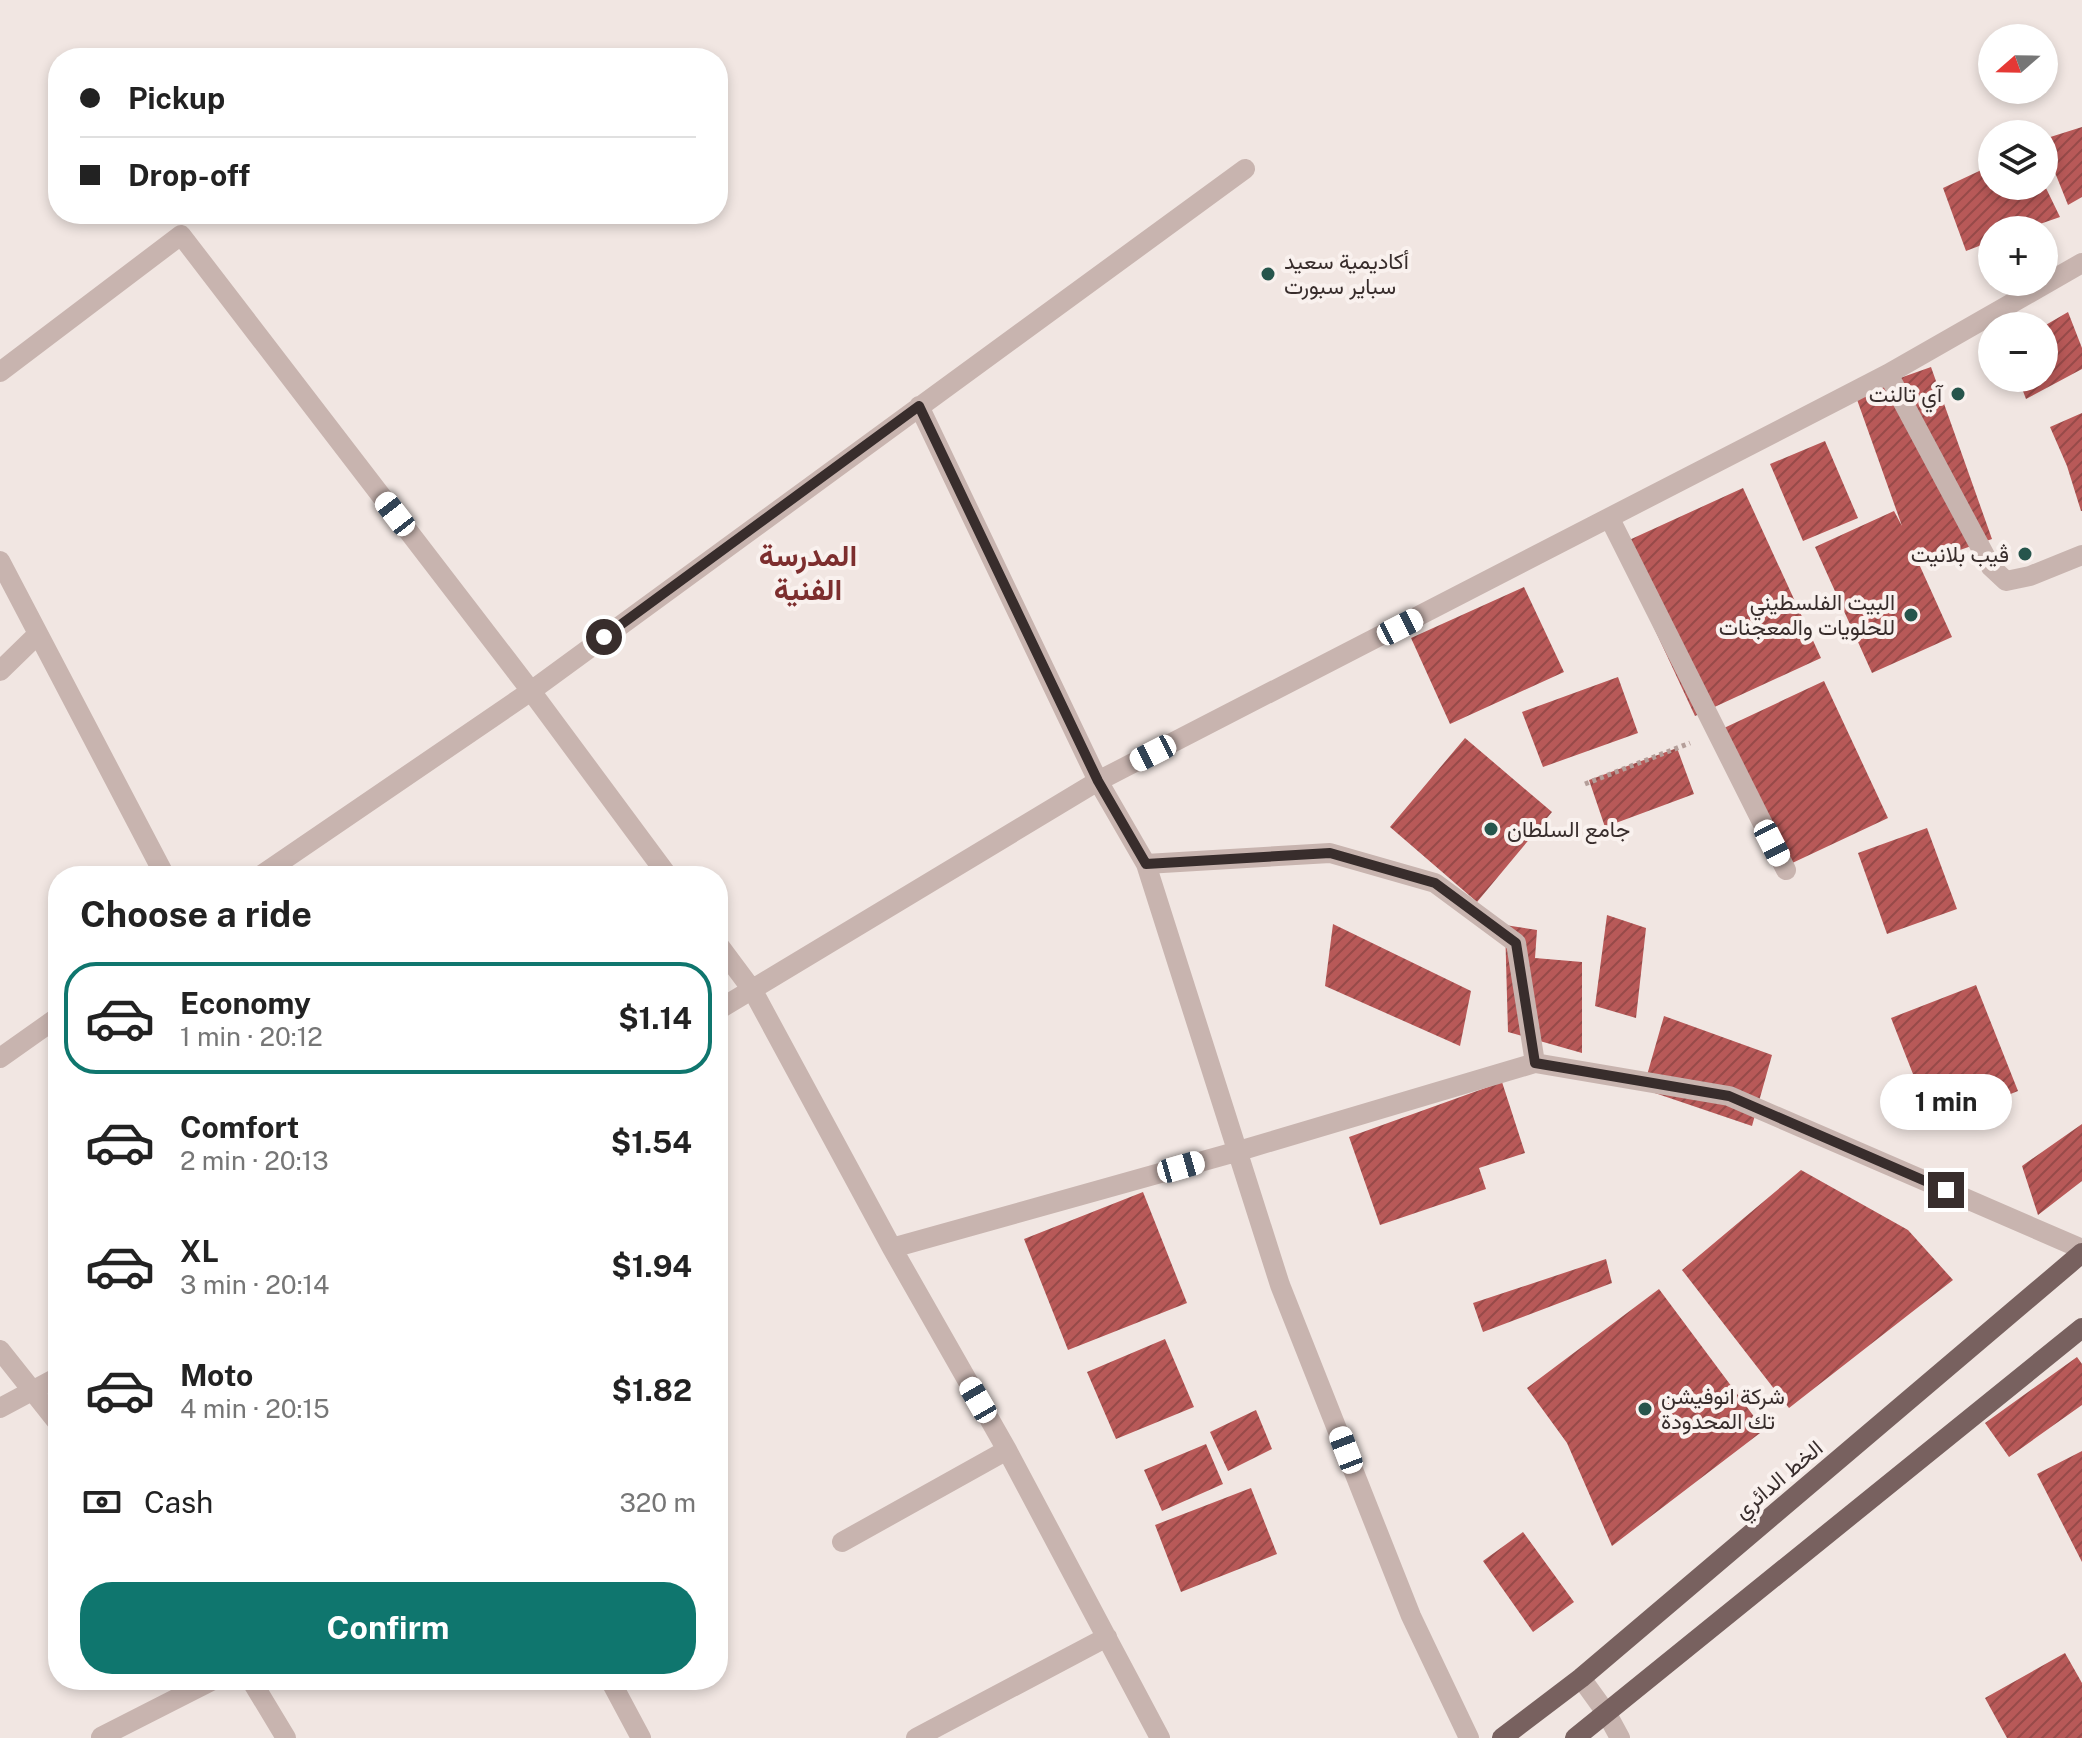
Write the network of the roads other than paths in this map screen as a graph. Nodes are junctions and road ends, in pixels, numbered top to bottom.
1 (1245, 169) dead end
2 (2082, 263) edge
3 (0, 372) edge
4 (1888, 374) junction
5 (919, 406) junction
6 (1610, 519) junction
7 (2082, 555) edge
8 (0, 561) edge
9 (37, 635) junction
10 (0, 671) edge
11 (531, 691) junction
12 (1098, 781) junction
13 (1146, 864) junction
14 (160, 866) edge
15 (275, 866) edge
16 (661, 866) edge
17 (1786, 870) dead end
18 (728, 957) edge
19 (753, 991) junction
20 (728, 1005) edge
21 (48, 1024) edge
22 (0, 1058) edge
23 (1535, 1063) junction
24 (1239, 1151) junction
25 (892, 1248) junction
26 (2082, 1251) edge
27 (2082, 1328) edge
28 (0, 1350) edge
29 (48, 1383) edge
30 (34, 1391) junction
31 (0, 1408) edge
32 (48, 1410) edge
33 (1007, 1450) junction
34 (842, 1542) dead end
35 (1107, 1637) junction
36 (1581, 1678) junction
37 (193, 1690) edge
38 (257, 1690) edge
39 (615, 1690) edge
40 (1607, 1714) junction
41 (101, 1737) edge
42 (286, 1738) edge
43 (641, 1738) edge
44 (916, 1738) edge
45 (1160, 1738) edge
46 (1469, 1738) edge
47 (1502, 1738) edge
48 (1575, 1738) edge
49 (1620, 1738) edge

1 - 5 street
2 - 4 street
3 - 11 street
4 - 6 street
4 - 7 street
5 - 11 street
5 - 12 street
6 - 12 street
6 - 17 street
8 - 9 street
9 - 10 street
9 - 14 street
11 - 15 street
11 - 16 street
12 - 13 street
12 - 19 street
13 - 23 street
13 - 24 street
18 - 19 street
19 - 20 street
19 - 25 street
21 - 22 street
23 - 24 street
23 - 26 street
24 - 25 street
24 - 46 street
25 - 33 street
26 - 36 main road, الخط الدائري
27 - 40 main road
28 - 30 street
29 - 30 street
30 - 31 street
30 - 32 street
33 - 34 street
33 - 35 street
35 - 44 street
35 - 45 street
36 - 40 street
36 - 47 main road, الخط الدائري
37 - 41 street
38 - 42 street
39 - 43 street
40 - 48 main road
40 - 49 street

